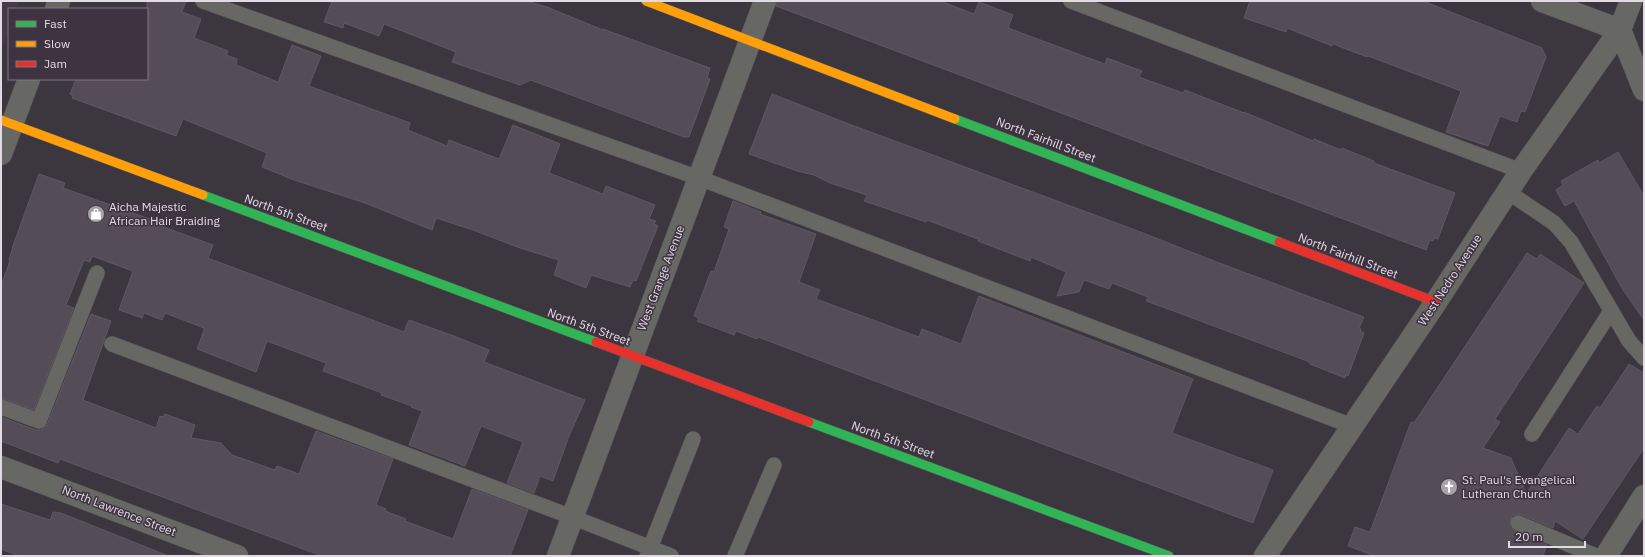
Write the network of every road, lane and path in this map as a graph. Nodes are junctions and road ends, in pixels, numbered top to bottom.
1 (202, 1) edge
2 (646, 1) edge
3 (766, 1) edge
4 (1071, 1) edge
5 (1542, 1) edge
6 (1631, 1) edge
7 (1620, 30) junction
8 (750, 40) junction
9 (29, 80) edge
10 (1644, 90) edge
11 (7, 122) edge
12 (1, 154) edge
13 (1521, 171) junction
14 (699, 178) junction
15 (1508, 192) junction
16 (97, 273) dead end
17 (1436, 302) junction
18 (1611, 311) junction
19 (112, 344) dead end
20 (632, 355) junction
21 (1644, 358) edge
22 (1, 407) edge
23 (1352, 426) junction
24 (1532, 434) dead end
25 (693, 439) dead end
26 (774, 465) dead end
27 (1, 467) edge
28 (1644, 496) edge
29 (572, 517) junction
30 (1518, 524) dead end
31 (648, 552) edge
32 (237, 556) edge
33 (558, 556) edge
34 (671, 556) edge
35 (735, 556) edge
36 (1169, 556) edge
37 (1265, 556) edge
38 (1596, 556) edge
39 (1606, 556) edge

1 - 14 lane
2 - 8 street, North Fairhill Street
3 - 8 street, West Grange Avenue
4 - 13 lane
5 - 7 street
6 - 7 street, West Nedro Avenue
7 - 10 street
7 - 13 street, West Nedro Avenue
8 - 14 street, West Grange Avenue
8 - 17 street, North Fairhill Street
9 - 11 street
11 - 12 street
11 - 20 street, North 5th Street
13 - 15 street, West Nedro Avenue
14 - 20 street, West Grange Avenue
14 - 23 lane
15 - 17 street, West Nedro Avenue
15 - 18 lane
16 - 22 lane
17 - 23 street, West Nedro Avenue
18 - 21 lane
18 - 24 lane
19 - 29 lane
20 - 29 street, West Grange Avenue
20 - 36 street, North 5th Street
23 - 37 street, West Nedro Avenue
25 - 31 lane
26 - 35 lane
27 - 32 street, North Lawrence Street
28 - 39 street
29 - 31 lane
29 - 33 street, West Grange Avenue
30 - 38 lane
31 - 34 lane

